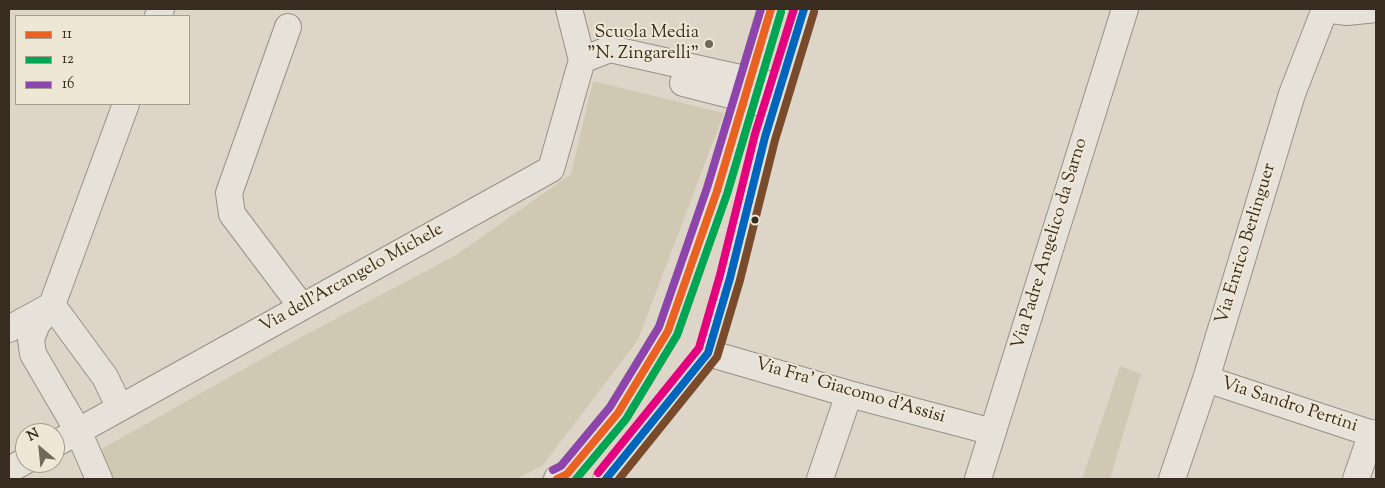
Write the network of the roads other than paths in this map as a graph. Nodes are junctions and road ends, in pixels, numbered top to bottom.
1 (569, 9) edge
2 (771, 9) edge
3 (804, 9) edge
4 (1125, 9) edge
5 (1325, 9) edge
6 (1376, 9) edge
7 (288, 27) dead end
8 (582, 60) junction
9 (747, 89) junction
10 (777, 97) junction
11 (126, 105) edge
12 (52, 305) junction
13 (302, 307) junction
14 (9, 329) edge
15 (708, 353) junction
16 (1206, 379) junction
17 (849, 394) junction
18 (120, 408) junction
19 (78, 432) junction
20 (993, 432) junction
21 (1374, 434) edge
22 (65, 439) edge
23 (99, 479) edge
24 (557, 479) edge
25 (606, 479) edge
26 (820, 479) edge
27 (978, 479) edge
28 (1172, 479) edge
29 (1356, 479) edge

1 - 8 street
2 - 9 street
3 - 10 street
4 - 20 street, Via Padre Angelico da Sarno
5 - 6 street
5 - 16 street, Via Enrico Berlinguer
7 - 13 street
8 - 9 street
8 - 13 street, Via dell'Arcangelo Michele
9 - 10 street
9 - 24 street
10 - 15 street
11 - 12 street
12 - 14 street
12 - 18 street
12 - 19 street
13 - 18 street, Via dell'Arcangelo Michele
15 - 17 street, Via Fra' Giacomo d'Assisi
15 - 25 street
16 - 21 street, Via Sandro Pertini
16 - 28 street, Via Enrico Berlinguer
17 - 20 street, Via Fra' Giacomo d'Assisi
17 - 26 street
18 - 19 street, Via dell'Arcangelo Michele
19 - 22 street, Via dell'Arcangelo Michele
19 - 23 street
20 - 27 street, Via Padre Angelico da Sarno
21 - 29 street, Via Sandro Pertini

